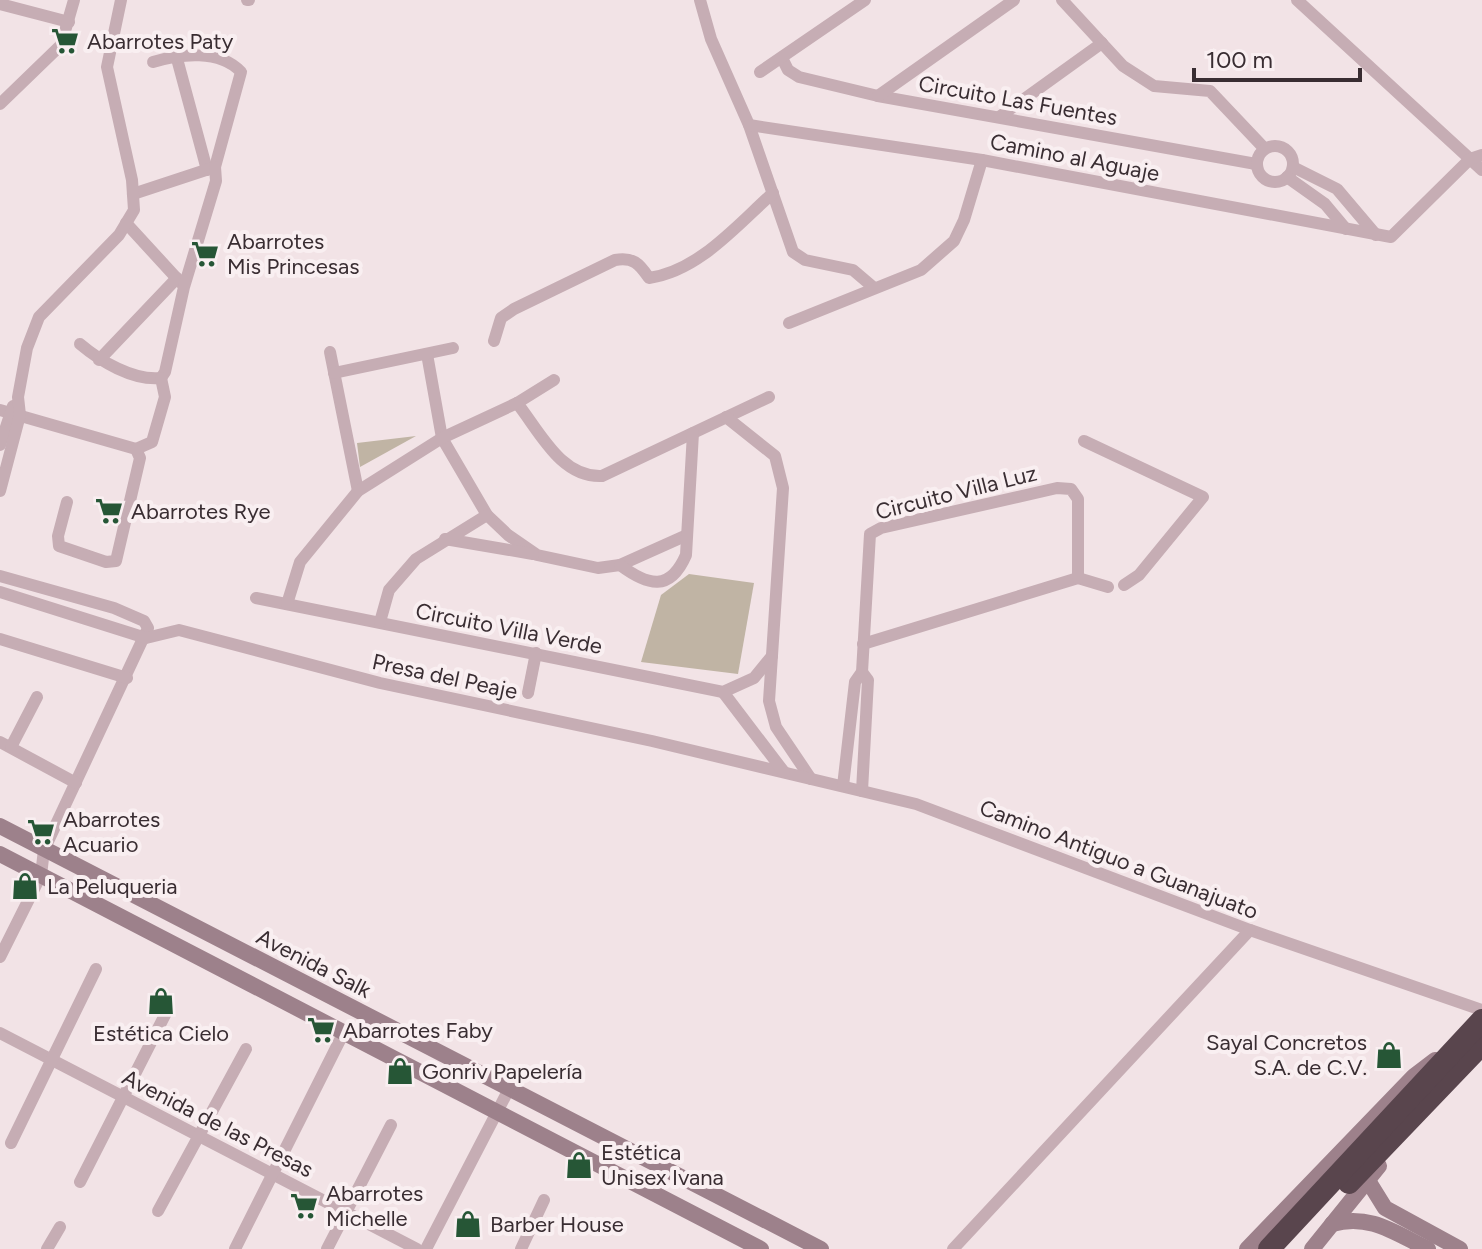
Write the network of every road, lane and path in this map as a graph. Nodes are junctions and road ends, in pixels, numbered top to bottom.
1 (74, 0) edge
2 (121, 0) edge
3 (700, 0) edge
4 (865, 0) edge
5 (1014, 0) edge
6 (1062, 0) edge
7 (1297, 0) edge
8 (6, 5) edge
9 (0, 19) edge
10 (69, 22) junction
11 (1102, 43) junction
12 (176, 55) junction
13 (782, 58) junction
14 (153, 62) dead end
15 (760, 72) dead end
16 (878, 96) junction
17 (0, 104) edge
18 (999, 117) junction
19 (749, 125) junction
20 (1264, 148) junction
21 (1476, 157) edge
22 (982, 160) junction
23 (1256, 164) junction
24 (211, 168) junction
25 (1482, 170) edge
26 (1290, 172) junction
27 (1337, 189) junction
28 (773, 193) junction
29 (133, 194) junction
30 (1325, 204) junction
31 (126, 223) junction
32 (1346, 229) junction
33 (1376, 235) junction
34 (180, 282) junction
35 (873, 287) junction
36 (789, 323) dead end
37 (494, 341) dead end
38 (80, 344) dead end
39 (453, 348) dead end
40 (330, 352) dead end
41 (427, 354) junction
42 (99, 360) junction
43 (334, 373) junction
44 (161, 378) junction
45 (554, 380) dead end
46 (769, 397) dead end
47 (517, 403) junction
48 (9, 413) edge
49 (726, 417) junction
50 (693, 433) junction
51 (442, 438) junction
52 (1084, 441) dead end
53 (0, 445) edge
54 (136, 449) junction
55 (0, 491) edge
56 (358, 491) junction
57 (67, 502) dead end
58 (487, 515) junction
59 (687, 535) junction
60 (445, 539) junction
61 (537, 555) junction
62 (620, 565) junction
63 (0, 576) edge
64 (1078, 578) junction
65 (1124, 585) dead end
66 (1108, 587) dead end
67 (0, 592) edge
68 (256, 598) dead end
69 (287, 604) junction
70 (380, 622) junction
71 (146, 638) junction
72 (0, 639) edge
73 (863, 644) junction
74 (536, 653) junction
75 (772, 656) junction
76 (862, 672) junction
77 (127, 678) junction
78 (742, 686) junction
79 (723, 692) junction
80 (528, 693) dead end
81 (37, 697) dead end
82 (769, 701) junction
83 (6, 744) edge
84 (787, 745) junction
85 (771, 756) junction
86 (737, 761) joint
87 (784, 772) junction
88 (811, 779) junction
89 (76, 783) junction
90 (843, 786) junction
91 (862, 791) junction
92 (0, 826) edge
93 (44, 850) junction
94 (0, 854) edge
95 (41, 875) junction
96 (1250, 930) junction
97 (0, 957) edge
98 (96, 969) dead end
99 (169, 1007) dead end
100 (1482, 1010) edge
101 (344, 1032) junction
102 (0, 1033) edge
103 (1479, 1035) edge
104 (246, 1049) dead end
105 (51, 1059) junction
106 (509, 1089) junction
107 (124, 1097) junction
108 (498, 1112) junction
109 (391, 1125) dead end
110 (200, 1136) junction
111 (11, 1143) dead end
112 (1361, 1168) junction
113 (273, 1174) junction
114 (80, 1182) dead end
115 (544, 1200) dead end
116 (158, 1211) dead end
117 (346, 1212) junction
118 (1332, 1224) junction
119 (60, 1227) dead end
120 (47, 1249) edge
121 (235, 1249) edge
122 (327, 1249) edge
123 (417, 1249) edge
124 (426, 1249) edge
125 (521, 1249) edge
126 (761, 1249) edge
127 (821, 1249) edge
128 (953, 1249) edge
129 (1247, 1249) edge
130 (1269, 1249) edge
131 (1289, 1249) edge
132 (1312, 1249) edge
133 (1428, 1249) edge
134 (1460, 1249) edge

1 - 10 street
2 - 29 street
3 - 19 street
4 - 13 street
5 - 16 street
6 - 11 street
7 - 21 street
8 - 9 street
8 - 10 street
10 - 17 street
11 - 18 street
11 - 20 street
12 - 14 street
12 - 24 street
12 - 24 street
13 - 15 street
13 - 16 street, Circuito Las Fuentes
16 - 18 street, Circuito Las Fuentes
18 - 23 street, Circuito Las Fuentes
19 - 22 street, Camino al Aguaje
19 - 28 street
20 - 23 street
20 - 26 street
21 - 25 street
21 - 33 street, Camino al Aguaje
22 - 32 street, Camino al Aguaje
22 - 35 street
23 - 26 street
24 - 29 street
24 - 34 street
26 - 27 street
26 - 30 street
27 - 30 street
27 - 33 street
28 - 35 street
28 - 37 street
29 - 31 street
30 - 32 street
31 - 34 street
31 - 48 street
32 - 33 street, Camino al Aguaje
34 - 42 street
34 - 44 street
35 - 36 street
38 - 42 street
39 - 41 street
40 - 43 street
41 - 43 street
41 - 51 street
42 - 44 street
43 - 56 street
44 - 54 street
45 - 47 street
46 - 49 street
47 - 50 street
47 - 51 street
48 - 53 street
48 - 54 street
48 - 55 street
49 - 50 street
49 - 75 street
50 - 59 street
51 - 56 street
51 - 58 street
52 - 65 street
54 - 57 street
56 - 69 street
58 - 60 street
58 - 61 street
59 - 62 street
59 - 62 street
60 - 61 street
60 - 70 street
61 - 62 street
63 - 71 street
64 - 66 street
64 - 73 street
64 - 73 street, Circuito Villa Luz
67 - 71 street
68 - 69 street, Circuito Villa Verde
69 - 70 street, Circuito Villa Verde
70 - 74 street, Circuito Villa Verde
71 - 77 street
71 - 86 street, Presa del Peaje
72 - 77 street
73 - 76 street, Circuito Villa Luz
74 - 79 street, Circuito Villa Verde
74 - 80 street
75 - 78 street, Circuito Villa Verde
75 - 82 street
76 - 90 street, Circuito Villa Luz
76 - 91 street, Circuito Villa Luz
77 - 89 street
78 - 79 street, Circuito Villa Verde
78 - 82 street
79 - 85 street
81 - 83 street
82 - 84 street
83 - 89 street
84 - 85 street
84 - 88 street
85 - 87 street
86 - 87 street, Camino Antiguo a Guanajuato
87 - 88 street, Camino Antiguo a Guanajuato
88 - 90 street, Camino Antiguo a Guanajuato
89 - 93 street
90 - 91 street, Camino Antiguo a Guanajuato
91 - 96 street, Camino Antiguo a Guanajuato
92 - 93 street, Avenida Salk
93 - 95 street
93 - 106 street, Avenida Salk
94 - 95 street
95 - 97 street
95 - 101 street
96 - 100 street, Camino Antiguo a Guanajuato
96 - 128 street
98 - 105 street
99 - 107 street
101 - 108 street
101 - 113 street
102 - 105 street, Avenida de las Presas
103 - 112 highway
103 - 129 street
104 - 110 street
105 - 107 street, Avenida de las Presas
105 - 111 street
106 - 108 street
106 - 127 street, Avenida Salk
107 - 110 street, Avenida de las Presas
107 - 114 street
108 - 124 street
108 - 126 street
109 - 117 street
110 - 113 street, Avenida de las Presas
110 - 116 street
112 - 118 street
112 - 130 highway
112 - 131 highway
112 - 134 street
113 - 117 street, Avenida de las Presas
113 - 121 street
115 - 125 street
117 - 122 street
117 - 123 street, Avenida de las Presas
118 - 132 street
118 - 133 street
119 - 120 street

